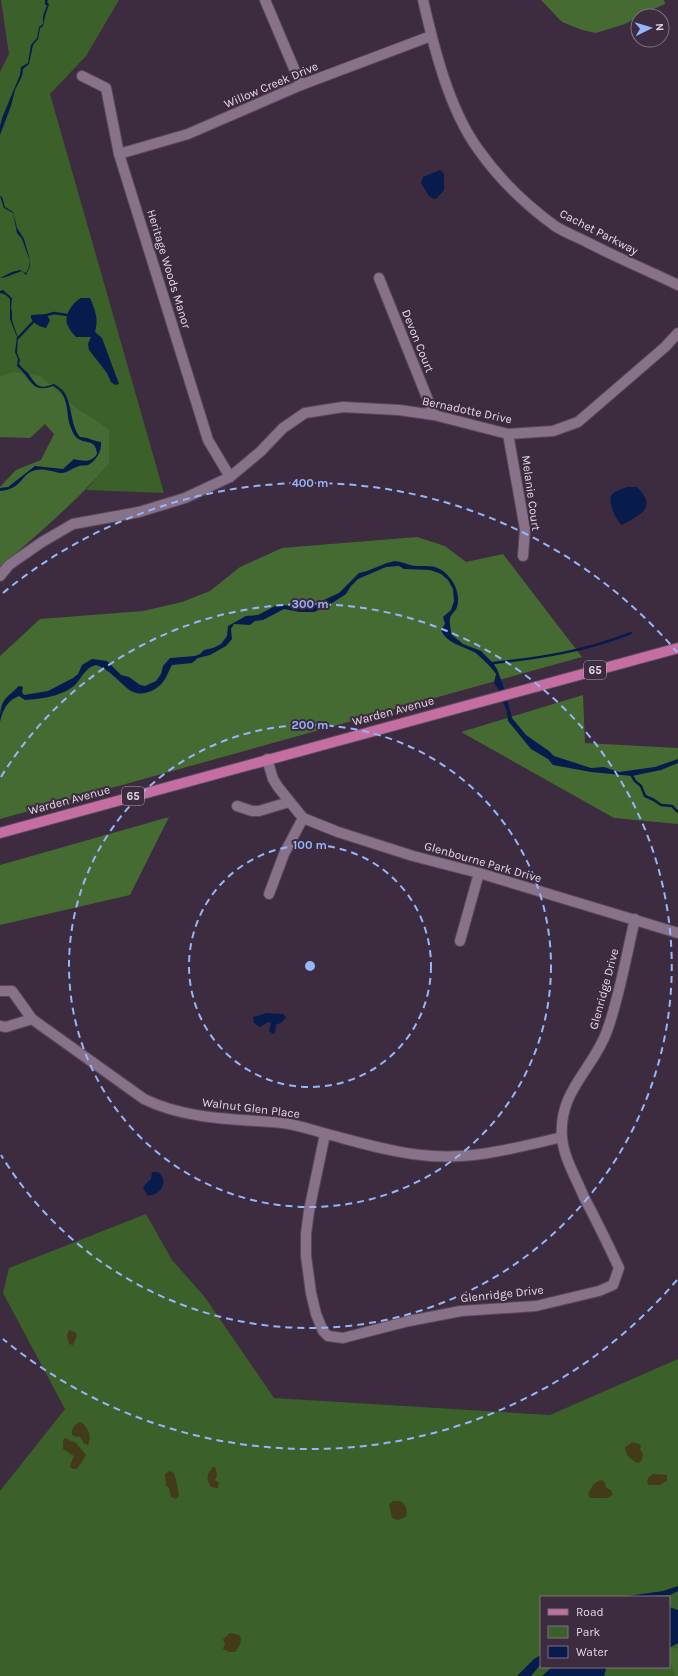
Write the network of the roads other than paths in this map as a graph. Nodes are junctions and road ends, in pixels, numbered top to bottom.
1 (265, 0) edge
2 (423, 0) edge
3 (431, 36) junction
4 (82, 76) dead end
5 (300, 85) junction
6 (119, 154) junction
7 (379, 278) dead end
8 (678, 284) edge
9 (678, 333) edge
10 (434, 414) junction
11 (508, 434) junction
12 (230, 476) junction
13 (523, 556) dead end
14 (0, 576) edge
15 (678, 648) edge
16 (267, 759) junction
17 (289, 802) junction
18 (237, 806) dead end
19 (303, 818) junction
20 (0, 832) edge
21 (478, 873) junction
22 (269, 894) dead end
23 (635, 919) junction
24 (678, 933) edge
25 (460, 941) dead end
26 (0, 991) edge
27 (32, 1019) junction
28 (0, 1026) edge
29 (326, 1134) junction
30 (562, 1137) junction

1 - 5 street
2 - 3 street, Cachet Parkway
3 - 5 street, Willow Creek Drive
3 - 8 street, Cachet Parkway
4 - 6 street, Heritage Woods Manor
5 - 6 street, Willow Creek Drive
6 - 12 street, Heritage Woods Manor
7 - 10 street, Devon Court
9 - 11 street, Bernadotte Drive
10 - 11 street, Bernadotte Drive
10 - 12 street, Bernadotte Drive
11 - 13 street, Melanie Court
12 - 14 street, Bernadotte Drive
15 - 16 main road, Warden Avenue / 65
16 - 17 street, Glenbourne Park Drive
16 - 20 main road, Warden Avenue / 65
17 - 18 street
17 - 19 street, Glenbourne Park Drive
19 - 21 street, Glenbourne Park Drive
19 - 22 street
21 - 23 street, Glenbourne Park Drive
21 - 25 street
23 - 24 street, Glenbourne Park Drive
23 - 30 street, Glenridge Drive
26 - 27 street, Walnut Glen Place
27 - 28 street
27 - 29 street, Walnut Glen Place
29 - 30 street, Walnut Glen Place
29 - 30 street, Glenridge Drive

